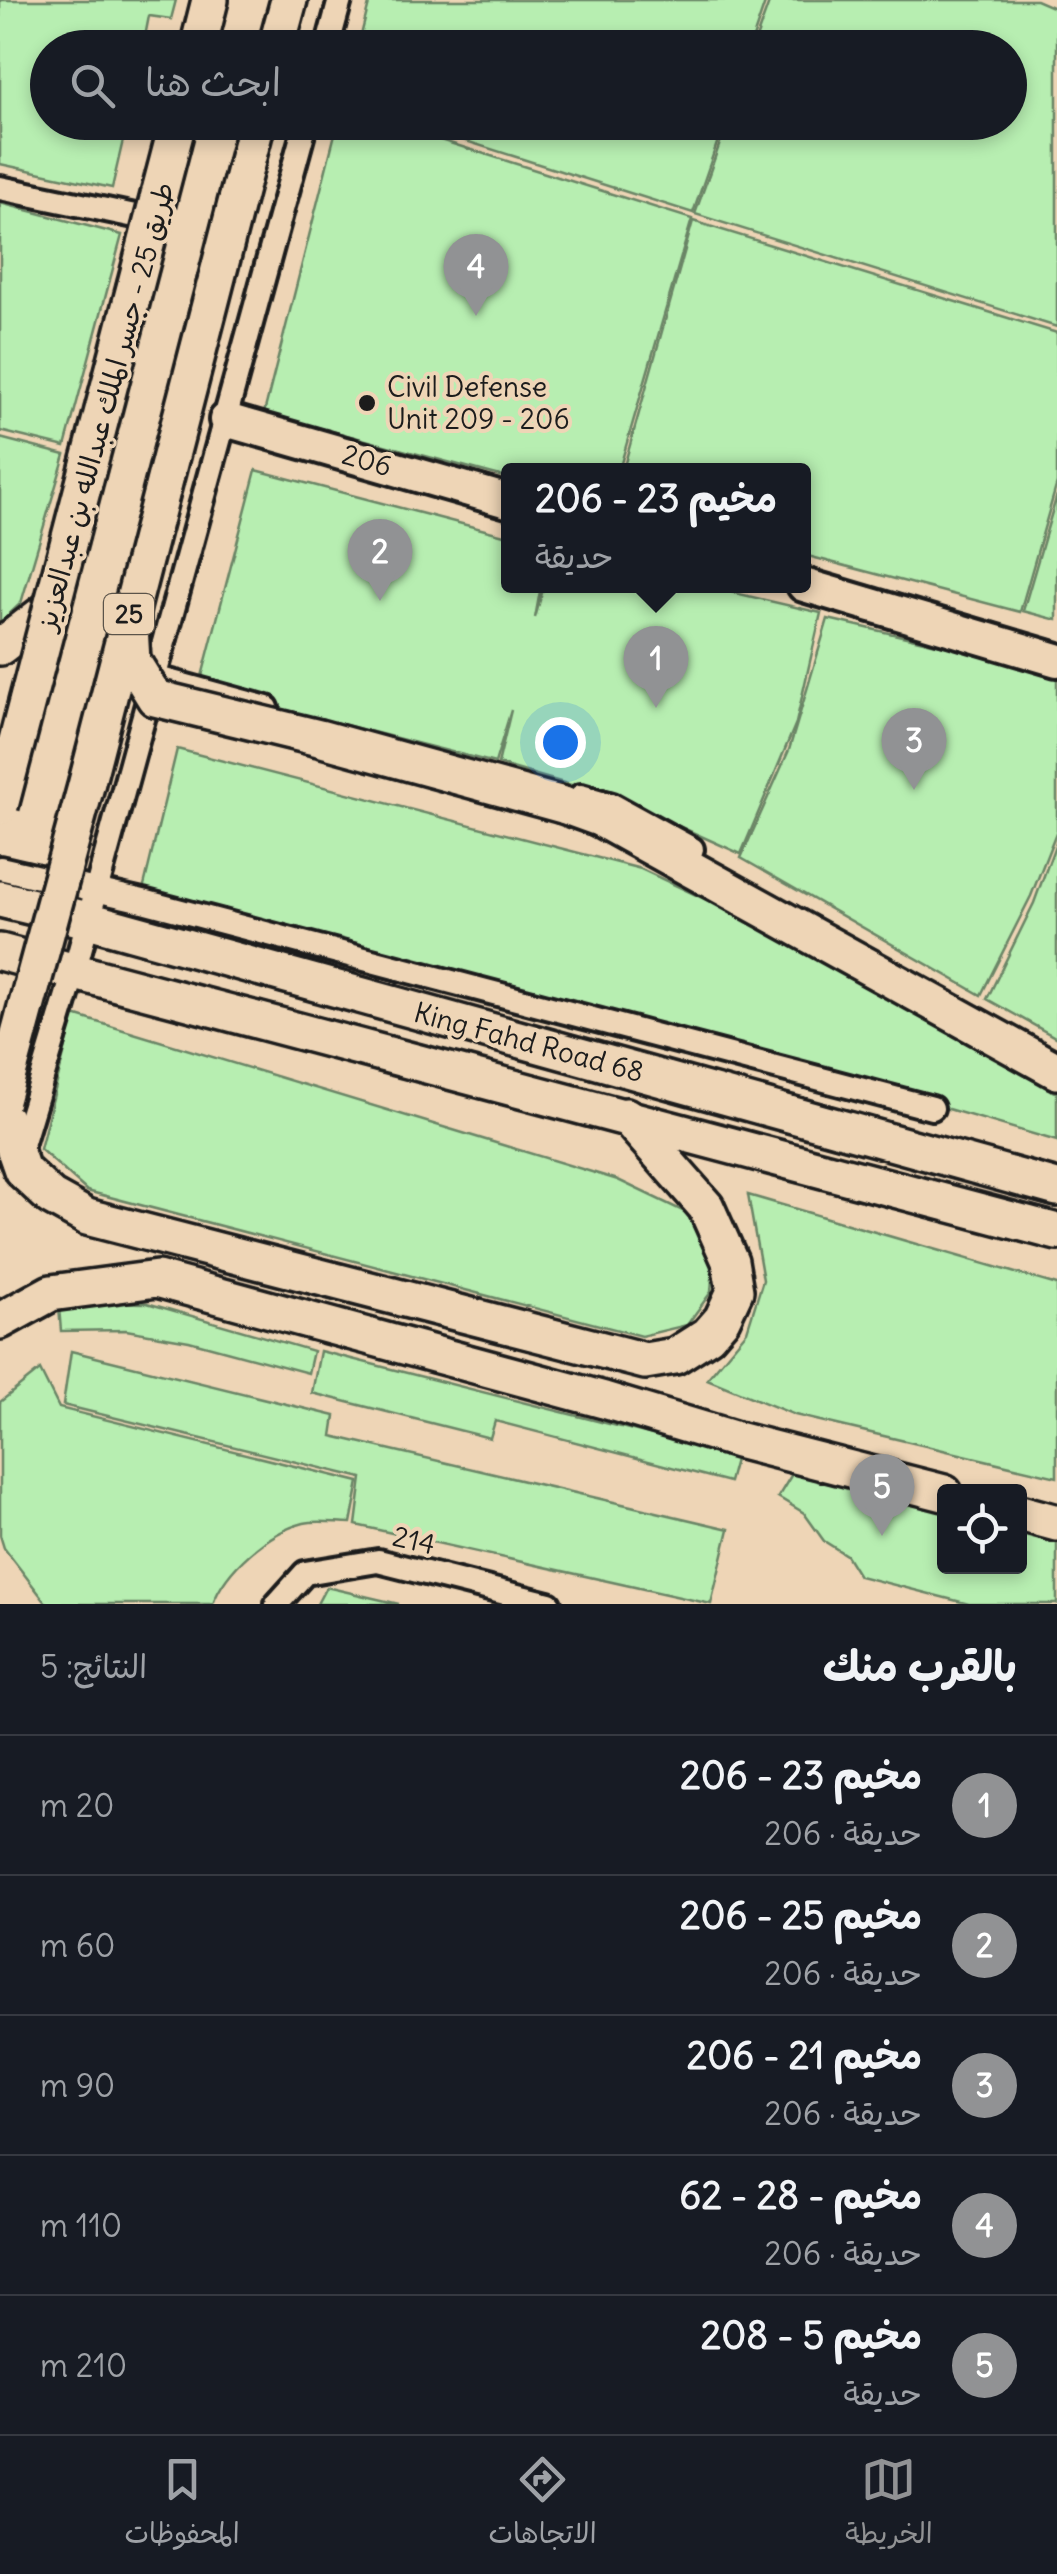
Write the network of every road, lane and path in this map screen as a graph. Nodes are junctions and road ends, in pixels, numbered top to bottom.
1 (210, 0) edge
2 (289, 0) edge
3 (340, 0) edge
4 (202, 30) edge
5 (281, 30) edge
6 (331, 30) edge
7 (173, 140) edge
8 (252, 140) edge
9 (301, 140) edge
10 (0, 188) edge
11 (159, 221) dead end
12 (226, 420) junction
13 (501, 499) edge
14 (811, 587) edge
15 (53, 606) junction
16 (129, 615) junction
17 (0, 647) edge
18 (1057, 660) edge
19 (154, 677) junction
20 (0, 806) edge
21 (0, 868) edge
22 (0, 898) edge
23 (88, 920) junction
24 (0, 952) edge
25 (74, 972) junction
26 (1057, 1054) edge
27 (1057, 1071) edge
28 (0, 1106) edge
29 (932, 1108) dead end
30 (626, 1116) junction
31 (18, 1159) junction
32 (1057, 1188) edge
33 (1057, 1232) edge
34 (0, 1321) edge
35 (937, 1492) edge
36 (1027, 1515) edge
37 (1057, 1522) edge
38 (277, 1604) edge
39 (549, 1604) edge

1 - 4 main road
2 - 5 main road
3 - 6 street
7 - 15 main road, طريق 25 - جسر الملك عبدالله بن عبدالعزيز, bridge
8 - 16 main road, 25, bridge
9 - 12 street
10 - 11 street
12 - 13 main road, 206
12 - 19 street
14 - 18 main road
15 - 17 main road
15 - 20 main road, طريق 25 - جسر الملك عبدالله بن عبدالعزيز, bridge
16 - 27 main road, bridge
16 - 28 main road, 25, bridge
19 - 23 street
19 - 26 street
21 - 29 street
22 - 23 main road, King Fahd Road 68
23 - 25 street
23 - 32 main road, King Fahd Road 68
24 - 25 main road, King Fahd Road 68
25 - 30 main road, King Fahd Road 68
25 - 31 street
28 - 31 main road
30 - 31 main road
30 - 33 main road, King Fahd Road 68
34 - 35 main road
36 - 37 main road
38 - 39 street, 214

